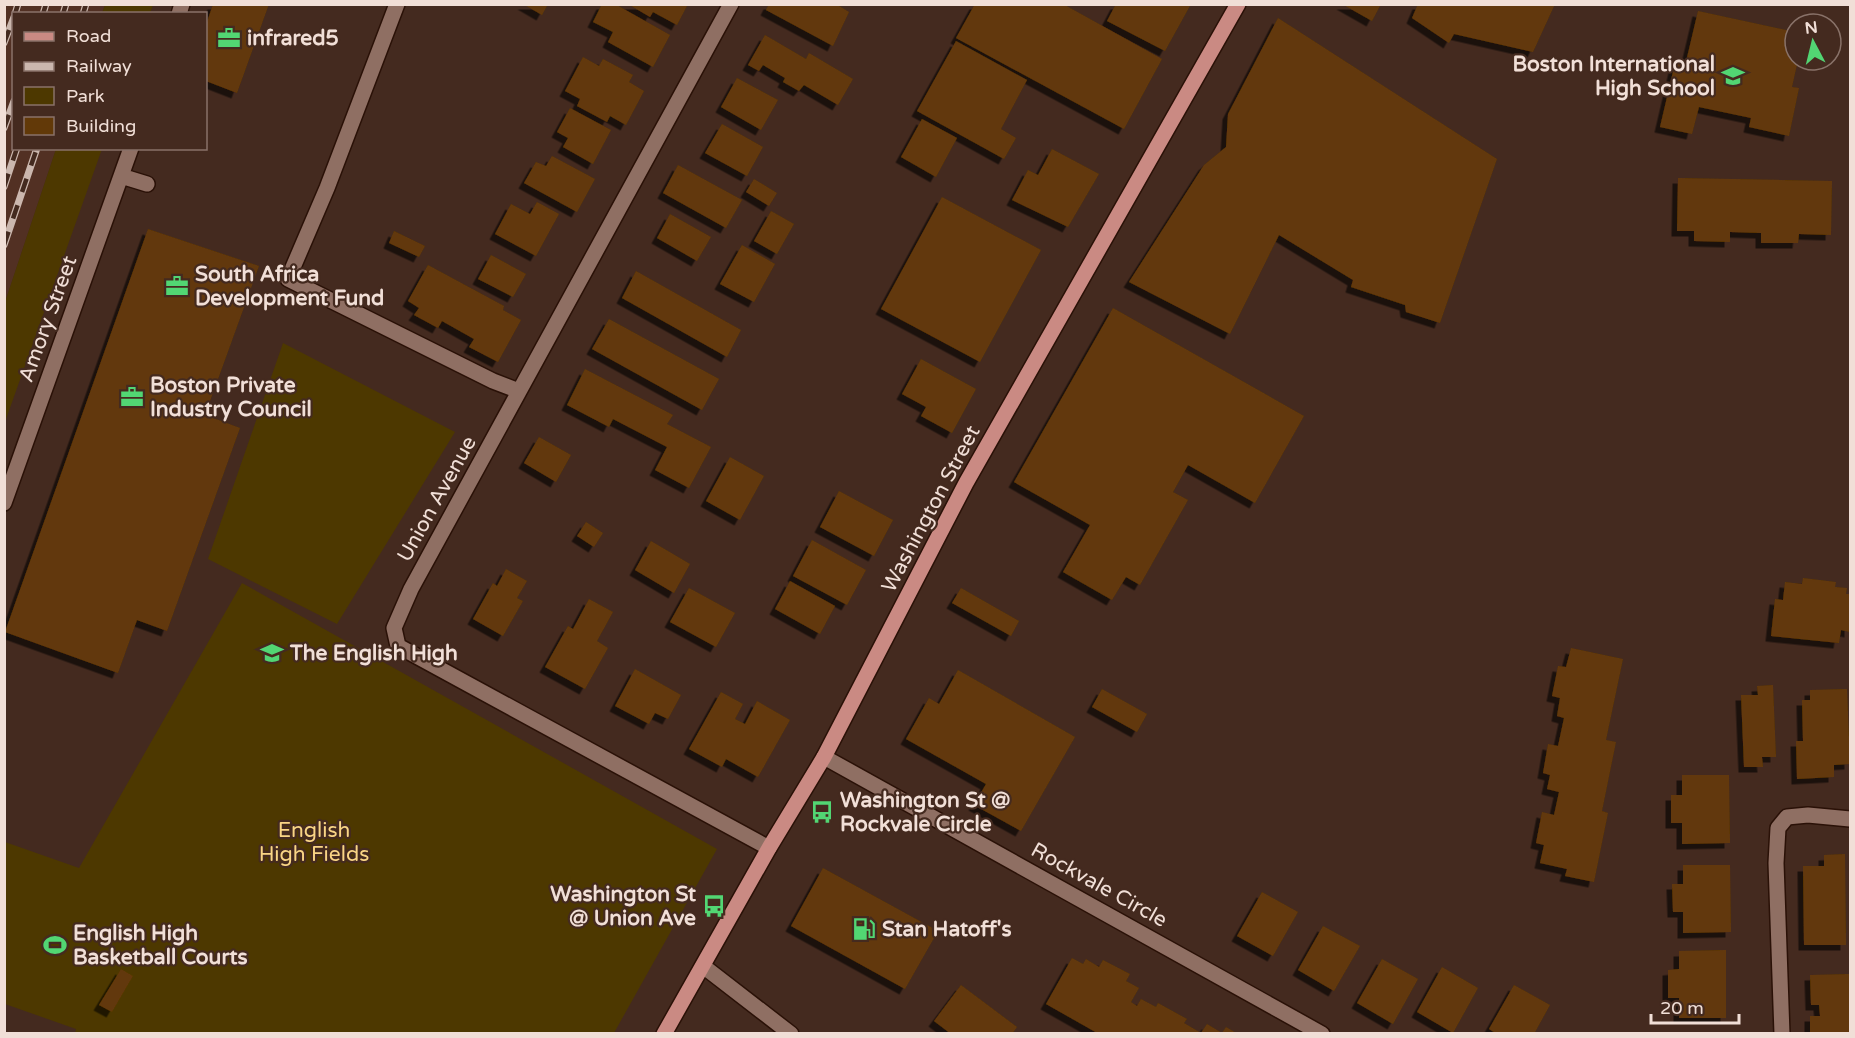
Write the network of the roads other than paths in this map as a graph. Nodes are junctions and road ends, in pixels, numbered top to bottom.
1 (397, 4) edge
2 (731, 4) edge
3 (1238, 4) edge
4 (130, 150) edge
5 (121, 176) junction
6 (147, 184) dead end
7 (519, 391) junction
8 (4, 503) edge
9 (824, 757) junction
10 (1851, 819) edge
11 (769, 848) junction
12 (703, 966) junction
13 (664, 1034) edge
14 (791, 1034) edge
15 (1322, 1034) edge
16 (1782, 1034) edge

1 - 7 street
2 - 7 street, Union Avenue
3 - 9 main road, Washington Street
4 - 5 street, Amory Street
5 - 6 street
5 - 8 street, Amory Street
7 - 11 street, Union Avenue
9 - 11 main road, Washington Street
9 - 15 street, Rockvale Circle
10 - 16 street
11 - 12 main road, Washington Street
12 - 13 main road, Washington Street
12 - 14 street

